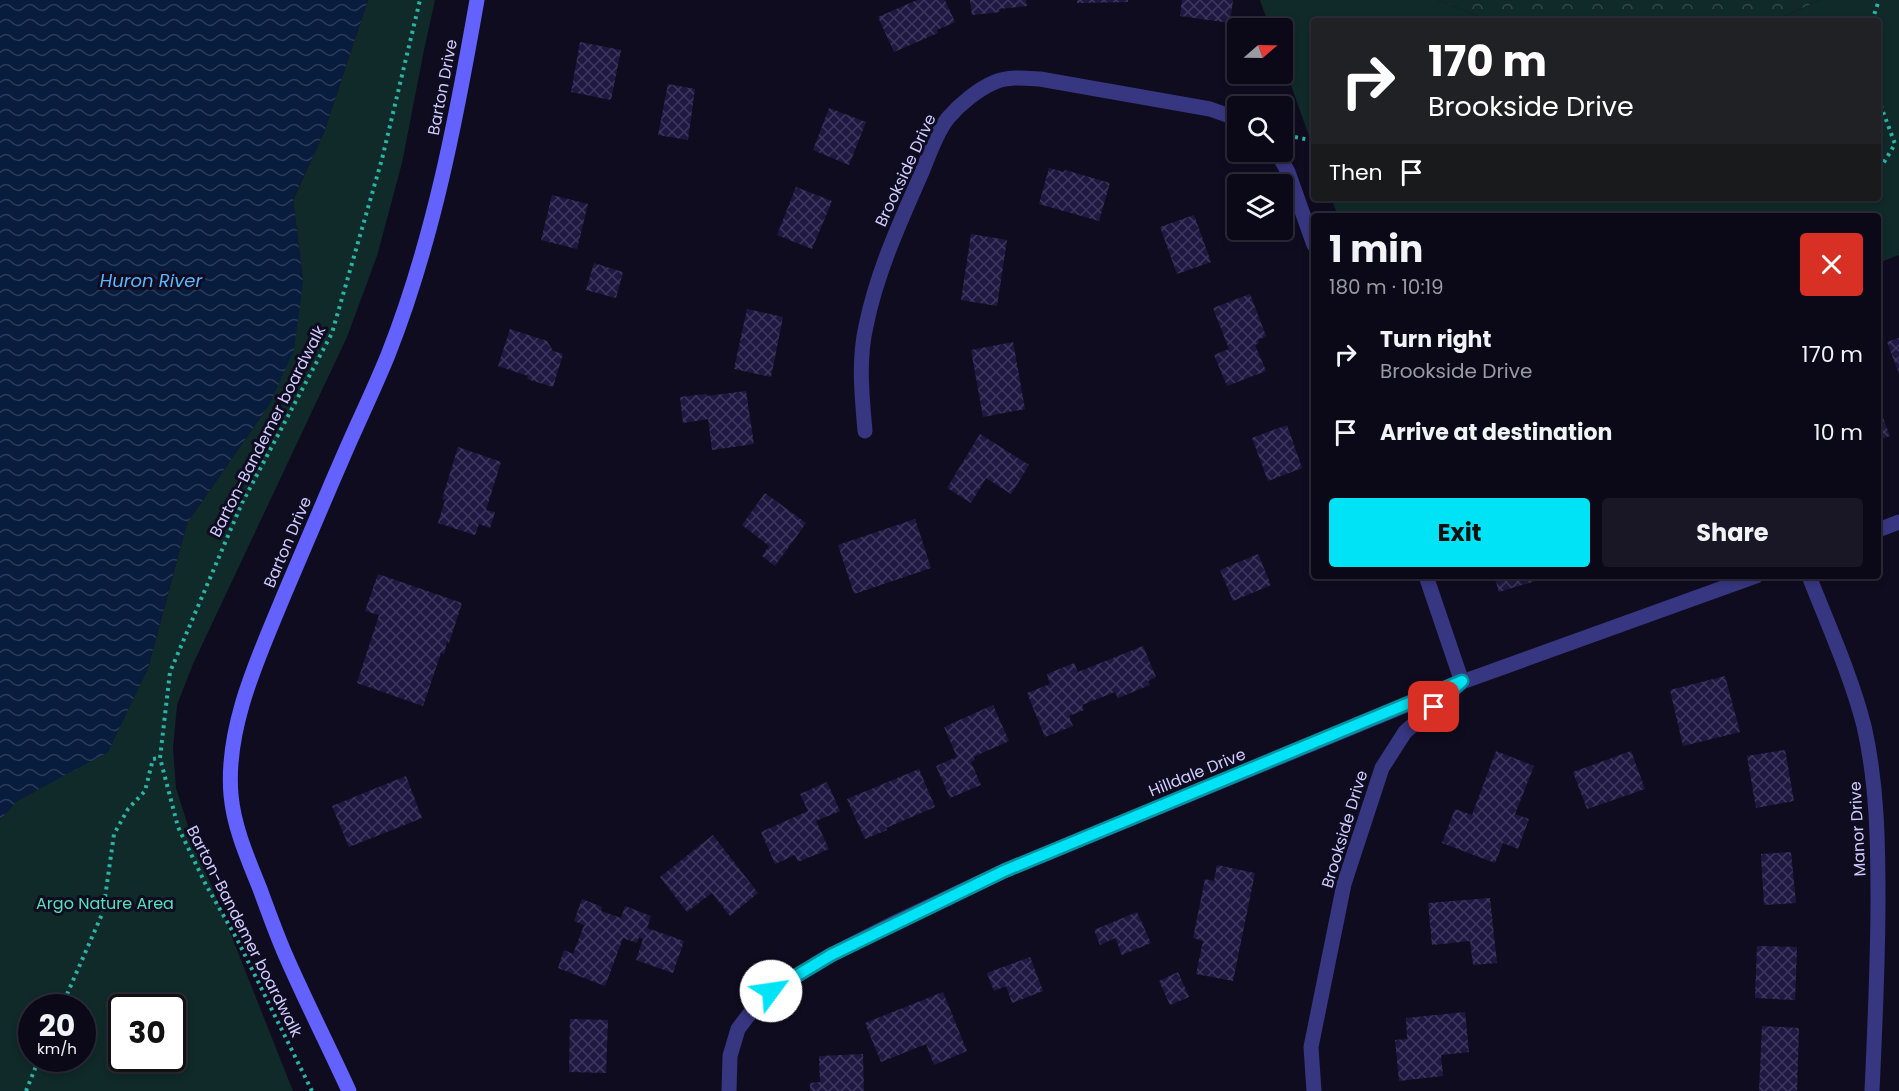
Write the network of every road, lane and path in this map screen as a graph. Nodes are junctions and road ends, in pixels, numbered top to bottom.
1 (420, 0) edge
2 (477, 0) edge
3 (1879, 0) edge
4 (1873, 18) edge
5 (1881, 107) edge
6 (1227, 115) edge
7 (1293, 136) dead end
8 (1311, 140) edge
9 (1282, 162) edge
10 (1881, 167) edge
11 (1311, 237) edge
12 (865, 431) dead end
13 (1899, 522) edge
14 (1881, 529) edge
15 (1427, 579) edge
16 (1748, 579) edge
17 (1810, 579) edge
18 (1462, 681) junction
19 (160, 758) junction
20 (67, 994) edge
21 (34, 1072) edge
22 (26, 1091) edge
23 (312, 1091) edge
24 (350, 1091) edge
25 (729, 1091) edge
26 (1314, 1091) edge
27 (1872, 1091) edge

1 - 19 path, Barton-Bandemer boardwalk
2 - 24 main road, Barton Drive
3 - 4 path
5 - 10 path
6 - 12 street, Brookside Drive
7 - 8 path
9 - 11 street
13 - 14 street
15 - 18 street
16 - 18 street, Hilldale Drive
17 - 27 street, Manor Drive
18 - 25 street, Hilldale Drive
18 - 26 street, Brookside Drive
19 - 20 path
19 - 23 path, Barton-Bandemer boardwalk
21 - 22 path

